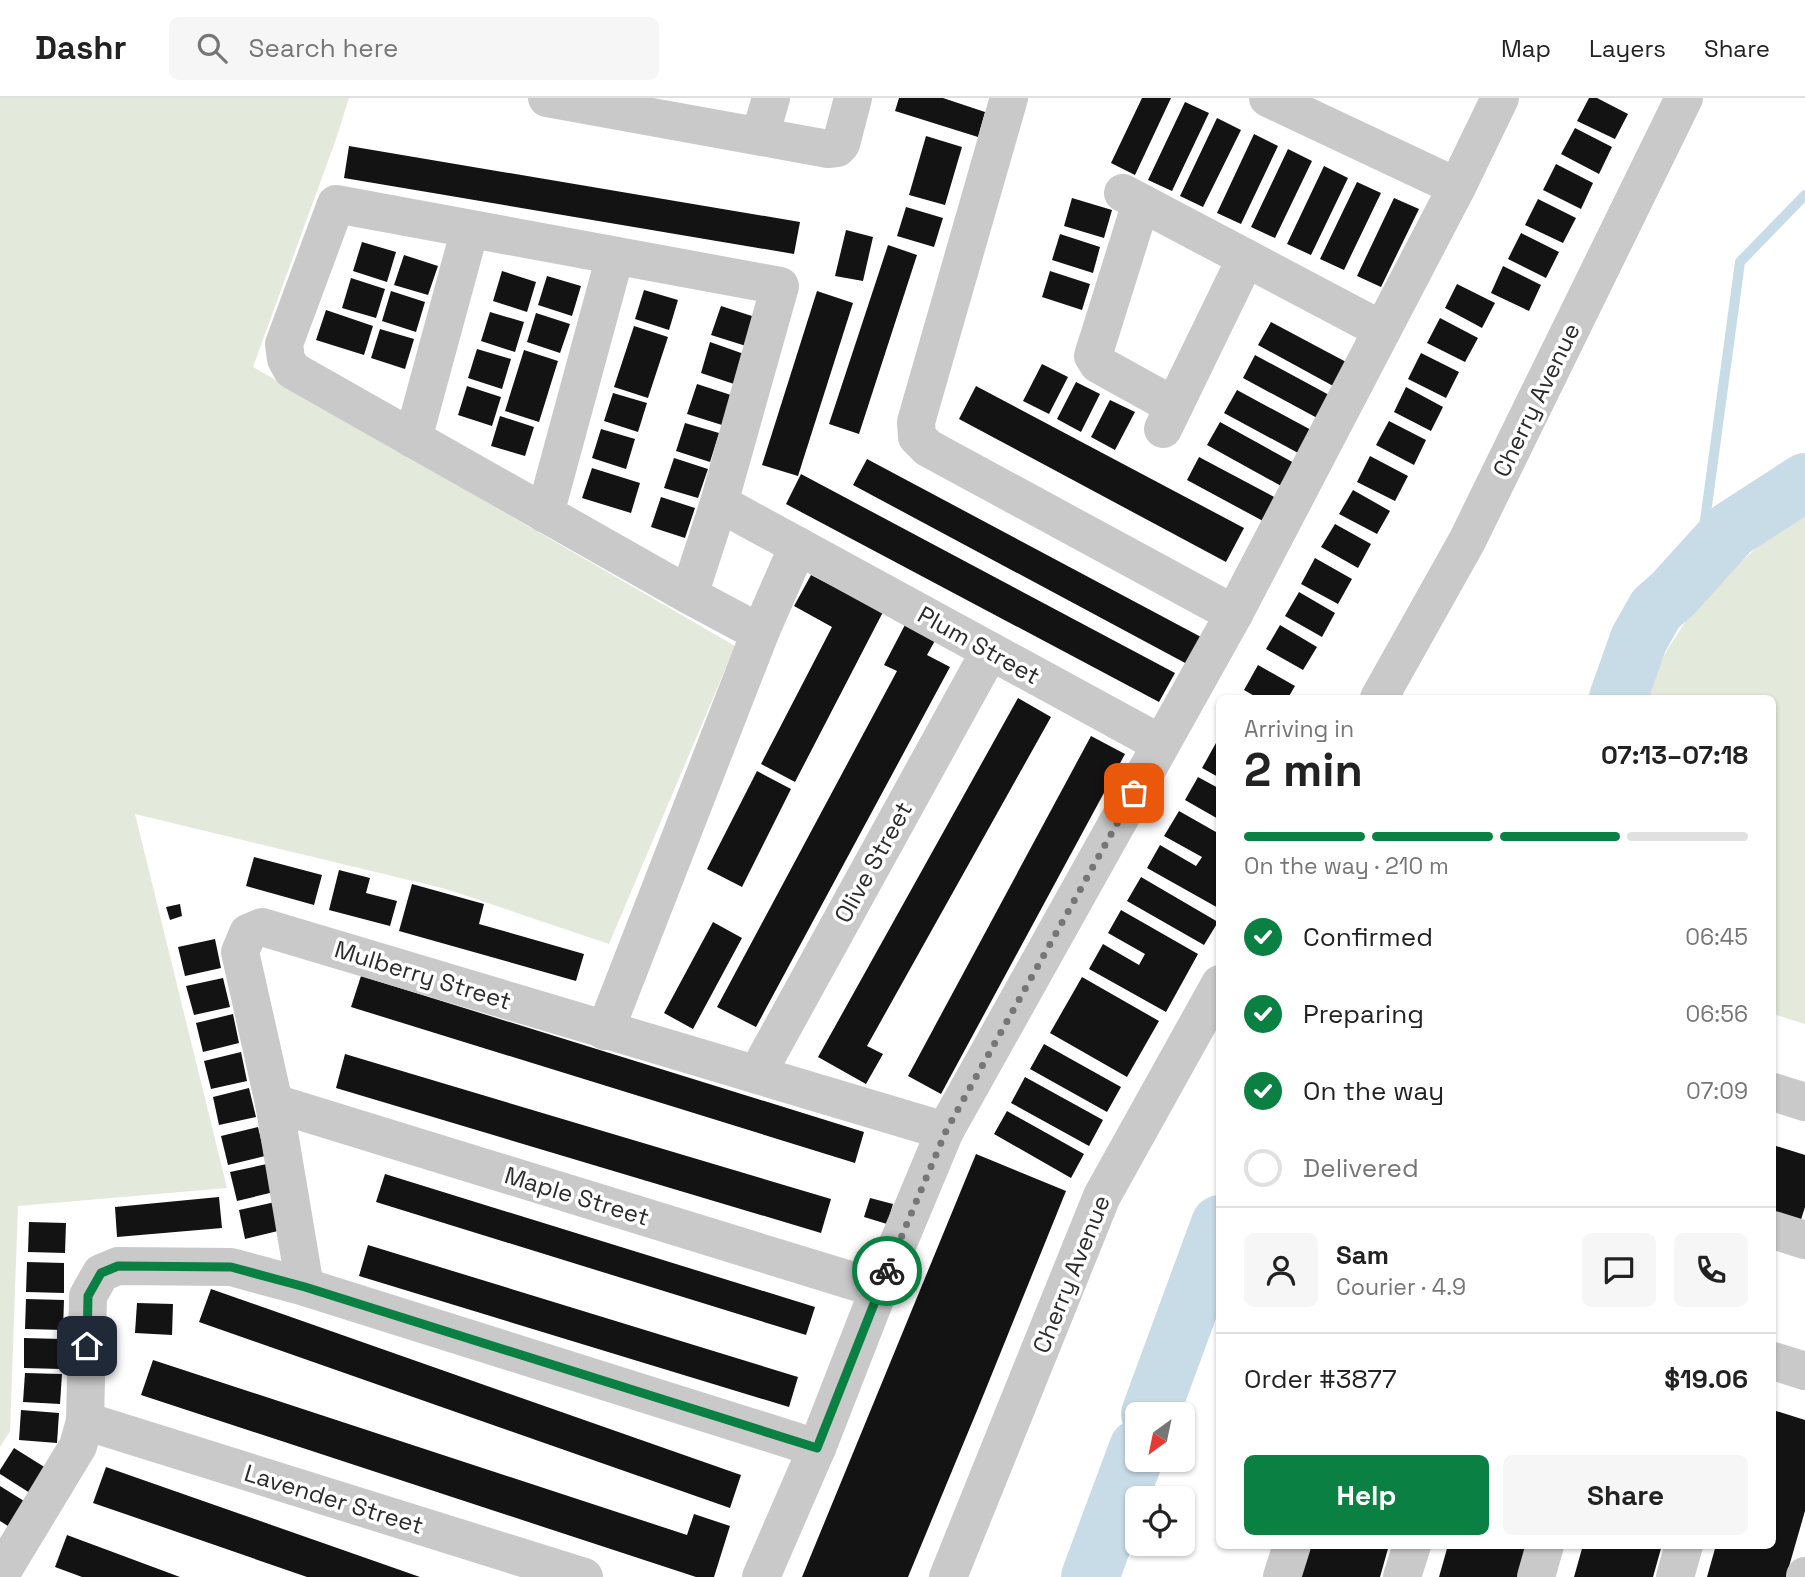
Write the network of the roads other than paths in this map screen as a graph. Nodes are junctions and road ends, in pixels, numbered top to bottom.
1 (547, 98) edge
2 (771, 98) edge
3 (853, 98) edge
4 (1009, 98) edge
5 (1268, 98) edge
6 (1500, 98) edge
7 (1684, 98) edge
8 (608, 103) edge
9 (1324, 110) edge
10 (760, 136) junction
11 (1457, 187) junction
12 (470, 229) junction
13 (615, 256) junction
14 (1246, 258) junction
15 (1382, 330) junction
16 (413, 439) junction
17 (719, 503) junction
18 (545, 514) junction
19 (798, 546) junction
20 (689, 595) junction
21 (1234, 614) junction
22 (760, 633) junction
23 (990, 651) junction
24 (1381, 695) edge
25 (1160, 744) junction
26 (1216, 991) edge
27 (605, 1031) junction
28 (757, 1074) junction
29 (1776, 1093) edge
30 (1805, 1102) edge
31 (274, 1103) junction
32 (946, 1131) junction
33 (1776, 1231) edge
34 (1805, 1240) edge
35 (305, 1287) junction
36 (879, 1289) junction
37 (1776, 1362) edge
38 (1805, 1371) edge
39 (85, 1421) junction
40 (817, 1448) junction
41 (1291, 1549) edge
42 (1411, 1549) edge
43 (1544, 1549) edge
44 (1683, 1549) edge
45 (0, 1575) edge
46 (584, 1577) edge
47 (761, 1577) edge
48 (948, 1577) edge
49 (1282, 1577) edge
50 (1402, 1577) edge
51 (1536, 1577) edge
52 (1675, 1577) edge

1 - 8 street
2 - 10 street
3 - 10 street
4 - 21 street
5 - 9 street
6 - 11 street
7 - 24 street, Cherry Avenue
8 - 10 street
9 - 11 street
11 - 15 street
12 - 13 street
12 - 16 street
12 - 16 street
13 - 17 street
13 - 18 street
14 - 14 street
14 - 15 street
15 - 21 street
16 - 18 street
17 - 19 street, Plum Street
17 - 20 street
18 - 20 street
19 - 22 street
19 - 23 street, Plum Street
20 - 22 street
21 - 25 street
22 - 27 street
23 - 25 street, Plum Street
23 - 28 street, Olive Street
25 - 32 street
26 - 48 street, Cherry Avenue
27 - 28 street, Mulberry Street
27 - 31 street, Mulberry Street
28 - 32 street, Mulberry Street
29 - 30 street
31 - 35 street, Mulberry Street
31 - 36 street, Maple Street
32 - 36 street
33 - 34 street
35 - 39 street
35 - 40 street
36 - 40 street
37 - 38 street
39 - 45 street
39 - 46 street, Lavender Street
40 - 47 street
41 - 49 street
42 - 50 street
43 - 51 street
44 - 52 street

